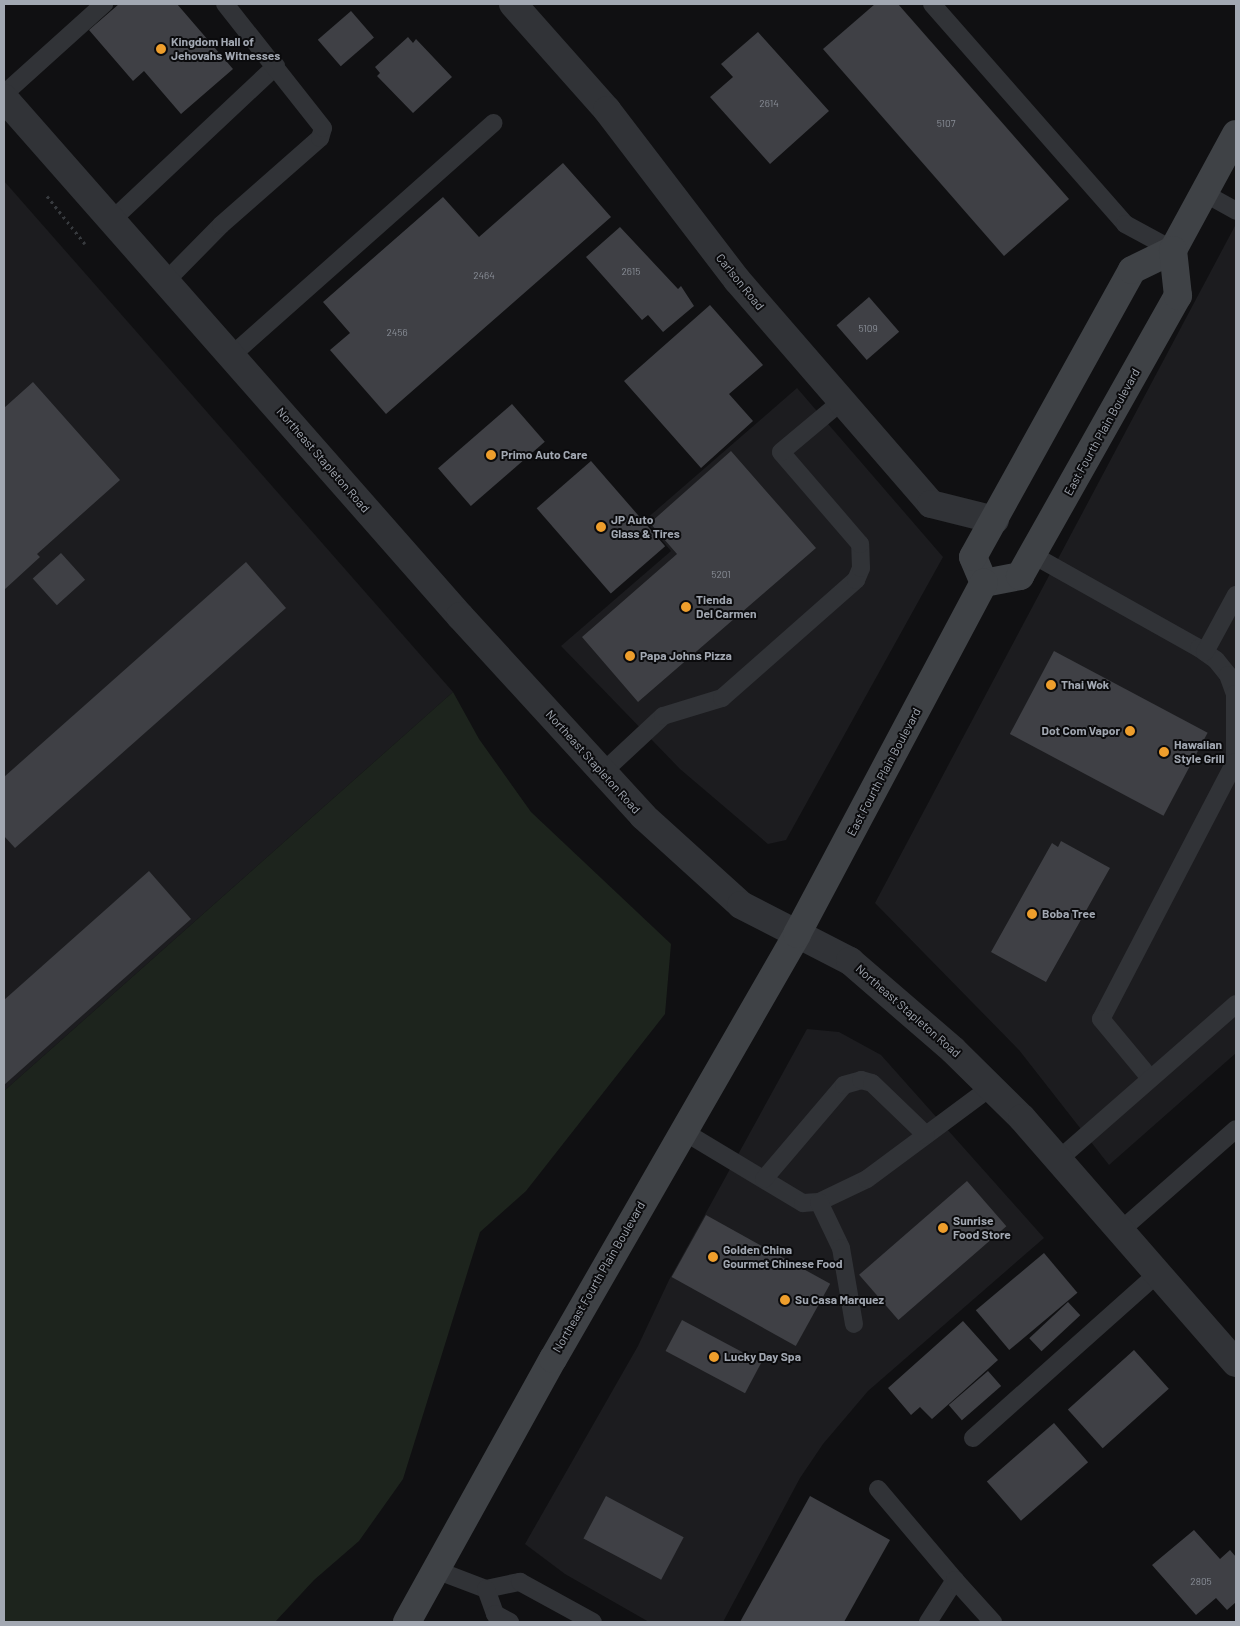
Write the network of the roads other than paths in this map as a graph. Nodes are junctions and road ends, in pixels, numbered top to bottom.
1 (104, 4) edge
2 (225, 4) edge
3 (513, 4) edge
4 (932, 4) edge
5 (276, 66) junction
6 (4, 94) edge
7 (4, 98) edge
8 (493, 124) dead end
9 (1236, 134) edge
10 (1204, 193) junction
11 (1236, 211) edge
12 (112, 220) junction
13 (1173, 250) junction
14 (165, 282) junction
15 (231, 356) junction
16 (842, 401) junction
17 (995, 520) junction
18 (1033, 555) junction
19 (984, 583) junction
20 (1236, 595) edge
21 (1205, 652) junction
22 (603, 772) junction
23 (797, 934) junction
24 (1236, 1004) edge
25 (1150, 1078) junction
26 (991, 1087) junction
27 (683, 1130) junction
28 (1236, 1130) edge
29 (926, 1136) junction
30 (1058, 1160) junction
31 (764, 1179) junction
32 (819, 1202) junction
33 (1120, 1231) junction
34 (1158, 1273) junction
35 (854, 1324) dead end
36 (1235, 1360) edge
37 (973, 1438) dead end
38 (878, 1489) dead end
39 (436, 1570) junction
40 (955, 1580) junction
41 (486, 1589) junction
42 (407, 1622) edge
43 (510, 1622) edge
44 (593, 1622) edge
45 (928, 1622) edge
46 (993, 1622) edge

1 - 6 lane
2 - 5 lane
3 - 16 street, Carlson Road
4 - 13 lane
5 - 12 lane
5 - 14 lane
7 - 12 street, Northeast Stapleton Road
8 - 15 lane
9 - 10 main road
10 - 11 lane
10 - 13 main road
12 - 14 street, Northeast Stapleton Road
13 - 17 main road
13 - 18 main road, East Fourth Plain Boulevard
14 - 15 street, Northeast Stapleton Road
15 - 22 street, Northeast Stapleton Road
16 - 17 street, Carlson Road
16 - 22 lane
17 - 19 main road
18 - 19 main road, East Fourth Plain Boulevard
18 - 21 lane
19 - 23 main road, East Fourth Plain Boulevard
20 - 21 lane
21 - 25 lane
22 - 23 street, Northeast Stapleton Road
23 - 26 street, Northeast Stapleton Road
23 - 27 main road, Northeast Fourth Plain Boulevard
24 - 25 lane
25 - 30 lane
26 - 29 lane
26 - 30 street, Northeast Stapleton Road
27 - 31 lane
27 - 39 main road, Northeast Fourth Plain Boulevard
28 - 33 lane
29 - 31 lane
29 - 32 lane
30 - 33 street, Northeast Stapleton Road
31 - 32 lane
32 - 35 lane
33 - 34 street, Northeast Stapleton Road
34 - 36 street, Northeast Stapleton Road
34 - 37 lane
38 - 40 lane
39 - 41 lane
39 - 42 main road, Northeast Fourth Plain Boulevard
40 - 45 lane
40 - 46 lane
41 - 43 lane
41 - 44 lane

